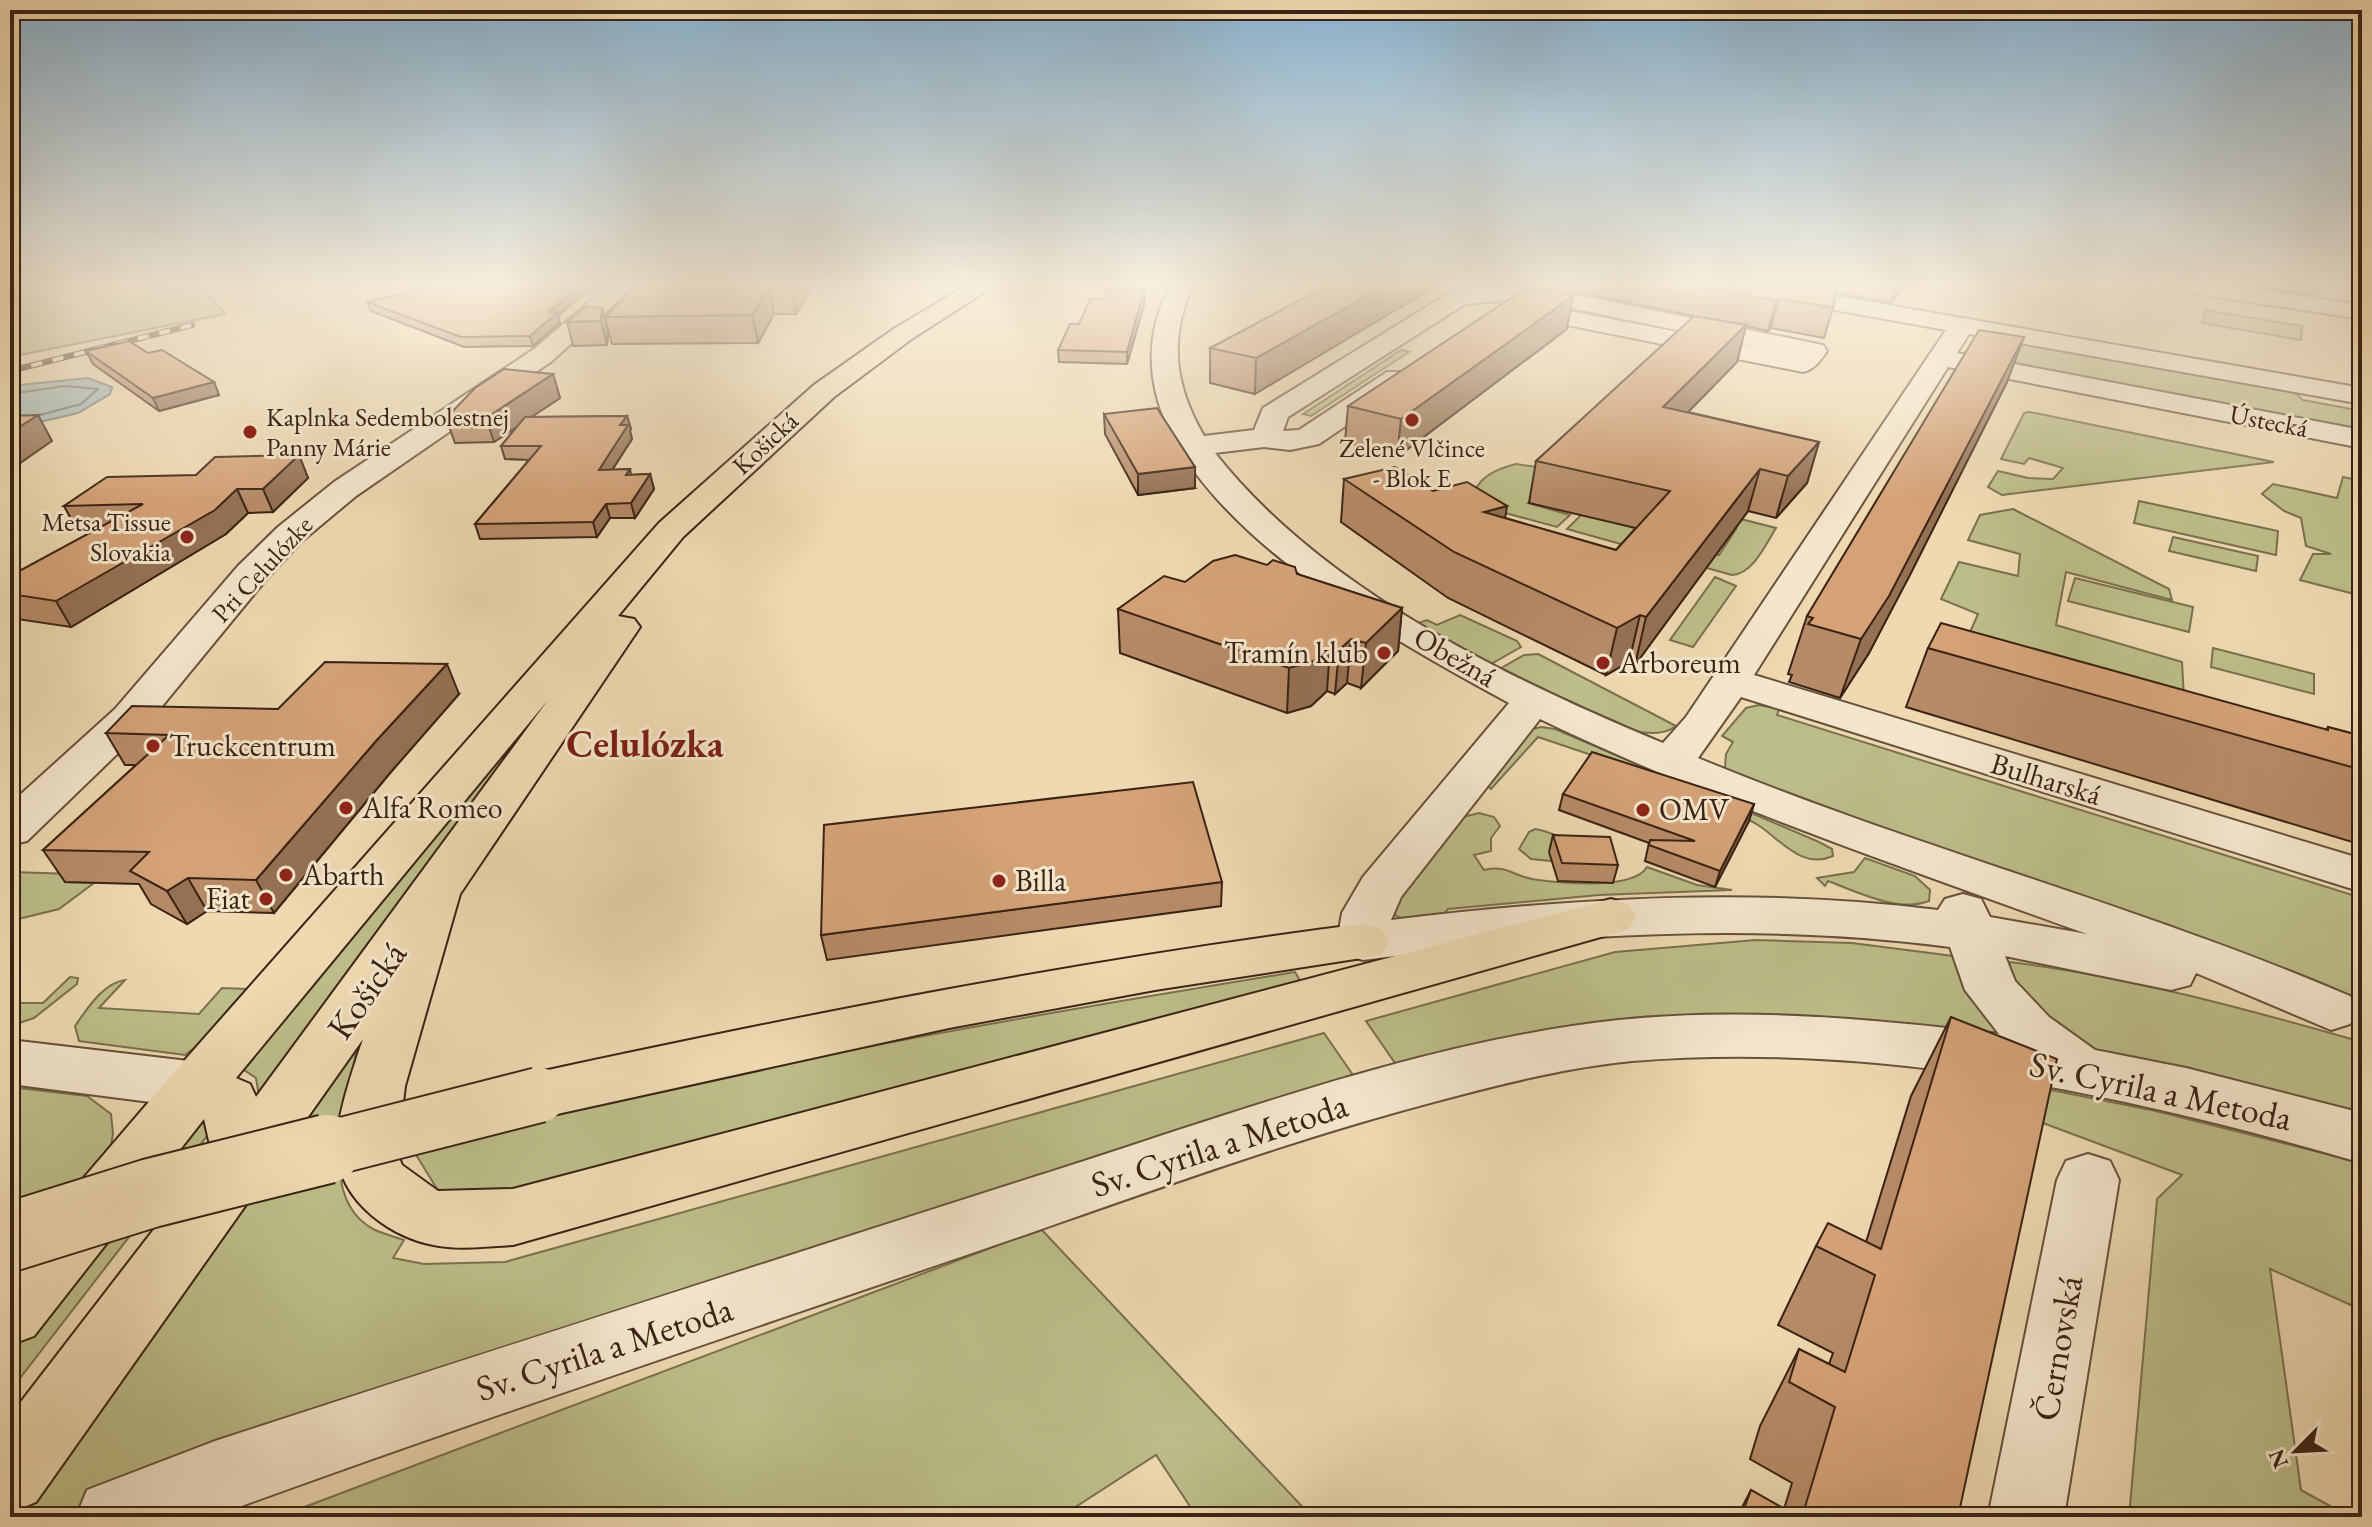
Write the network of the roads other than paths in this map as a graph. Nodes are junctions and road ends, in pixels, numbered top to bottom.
1 (540, 357) edge
2 (871, 357) edge
3 (1160, 357) edge
4 (1363, 357) edge
5 (1420, 357) edge
6 (1769, 357) edge
7 (1809, 357) edge
8 (2144, 357) edge
9 (1940, 358) joint
10 (2362, 396) edge
11 (1264, 438) junction
12 (2362, 439) edge
13 (1194, 446) junction
14 (710, 497) junction
15 (1731, 681) junction
16 (1533, 701) junction
17 (1669, 764) junction
18 (10, 830) edge
19 (1923, 859) junction
20 (2362, 876) edge
21 (437, 889) junction
22 (1611, 917) junction
23 (1971, 934) junction
24 (1363, 942) junction
25 (2346, 1015) edge
26 (10, 1062) edge
27 (2079, 1067) junction
28 (197, 1085) junction
29 (2362, 1138) edge
30 (244, 1160) junction
31 (2088, 1180) dead end
32 (10, 1237) edge
33 (10, 1314) edge
34 (10, 1476) edge
35 (114, 1517) edge
36 (2026, 1517) edge

1 - 18 street, Pri Celulózke
2 - 14 main road, Košická
3 - 13 street, Obežná
4 - 11 street
5 - 11 street
6 - 7 street
8 - 10 street
9 - 12 street, Ústecká
9 - 15 street
11 - 13 street
13 - 16 street, Obežná
14 - 21 main road, Košická
14 - 28 main road, Košická
15 - 17 street
15 - 20 street, Bulharská
16 - 17 street, Obežná
16 - 24 street
17 - 19 street, Obežná
19 - 23 street
19 - 25 street, Obežná
21 - 22 main road
21 - 30 main road, Košická
22 - 23 street
22 - 24 street
23 - 25 street
23 - 27 street
24 - 32 main road, bridge
26 - 28 street
27 - 29 street, Sv. Cyrila a Metoda
27 - 35 street, Sv. Cyrila a Metoda
28 - 30 main road
28 - 33 main road, Košická
30 - 34 main road, Košická
31 - 36 street, Černovská

